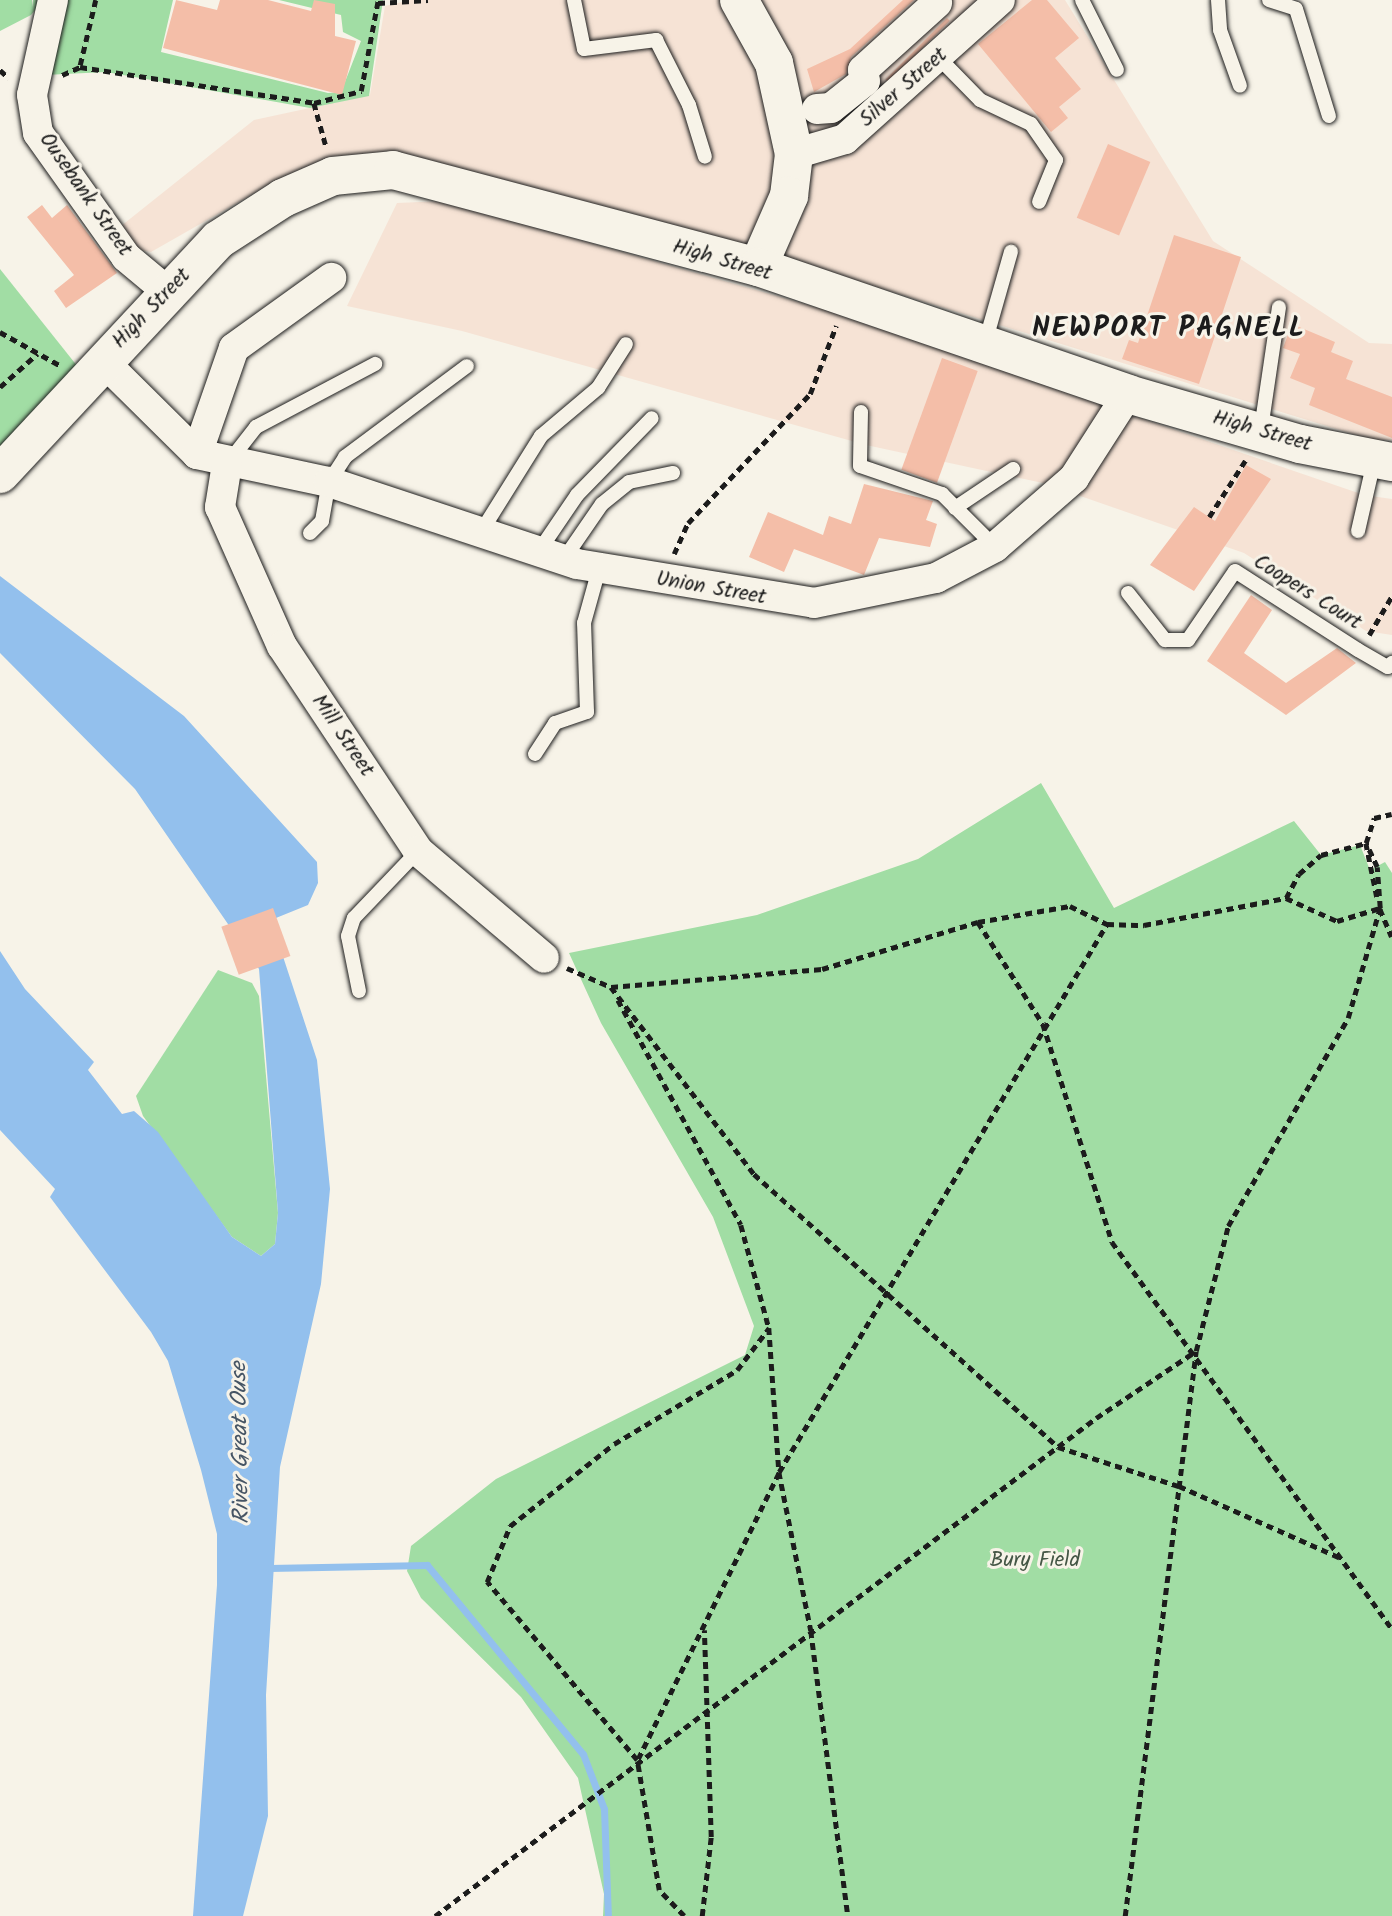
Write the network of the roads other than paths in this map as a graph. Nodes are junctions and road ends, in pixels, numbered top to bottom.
1 (53, 0) edge
2 (574, 0) edge
3 (739, 0) edge
4 (1000, 0) edge
5 (1082, 0) edge
6 (1218, 0) edge
7 (1269, 0) edge
8 (937, 3) dead end
9 (939, 58) junction
10 (1116, 70) dead end
11 (1240, 86) dead end
12 (817, 109) dead end
13 (1329, 116) dead end
14 (794, 154) junction
15 (705, 157) dead end
16 (1038, 202) dead end
17 (1011, 252) dead end
18 (758, 267) junction
19 (331, 278) dead end
20 (168, 292) junction
21 (1279, 307) dead end
22 (626, 344) dead end
23 (985, 344) junction
24 (375, 365) dead end
25 (467, 366) dead end
26 (95, 370) junction
27 (1128, 394) junction
28 (861, 412) dead end
29 (652, 418) dead end
30 (1262, 433) junction
31 (197, 454) junction
32 (1383, 461) edge
33 (227, 464) junction
34 (1013, 469) dead end
35 (673, 473) dead end
36 (0, 474) edge
37 (339, 486) junction
38 (956, 508) junction
39 (1358, 531) dead end
40 (481, 532) junction
41 (310, 533) dead end
42 (995, 547) junction
43 (551, 555) junction
44 (599, 569) junction
45 (1128, 593) dead end
46 (1392, 663) edge
47 (535, 754) dead end
48 (418, 851) junction
49 (544, 958) dead end
50 (359, 991) dead end

1 - 20 street, Ousebank Street
2 - 15 lane
3 - 14 main road
4 - 9 street, Silver Street
5 - 10 lane
6 - 11 lane
7 - 13 lane
8 - 12 street
9 - 14 street, Silver Street
9 - 16 lane
14 - 18 main road
17 - 23 lane
18 - 20 main road, High Street
18 - 23 main road, High Street
19 - 31 street
20 - 26 main road, High Street
21 - 30 lane
22 - 40 lane
23 - 27 main road, High Street
24 - 33 lane
25 - 37 lane
26 - 31 street
26 - 36 main road, High Street
27 - 30 main road, High Street
27 - 42 street, Union Street
28 - 38 lane
29 - 43 lane
30 - 32 main road, High Street
31 - 33 street, Union Street
32 - 39 lane
33 - 37 street, Union Street
33 - 48 street, Mill Street
34 - 38 lane
35 - 43 lane
37 - 40 street, Union Street
37 - 41 lane
38 - 42 lane
40 - 43 street, Union Street
42 - 44 street, Union Street
43 - 44 street, Union Street
44 - 47 lane
45 - 46 lane, Coopers Court
48 - 49 street, Mill Street
48 - 50 lane

